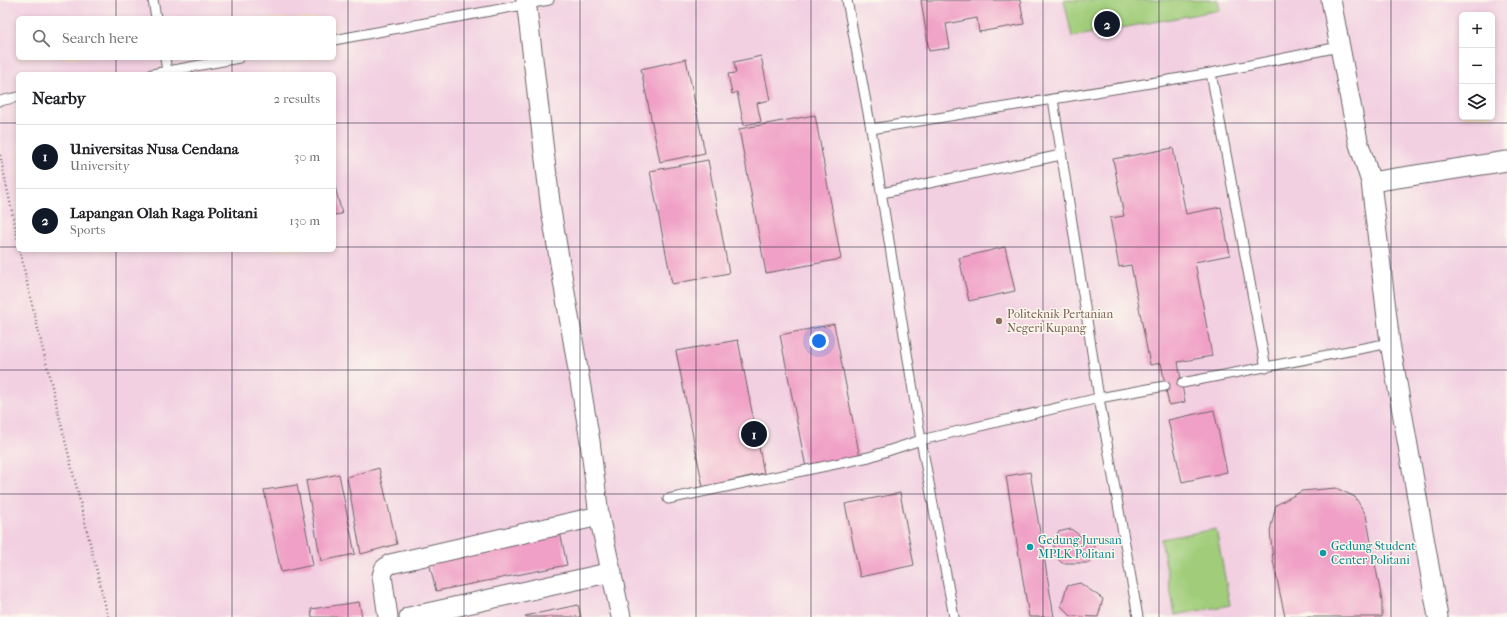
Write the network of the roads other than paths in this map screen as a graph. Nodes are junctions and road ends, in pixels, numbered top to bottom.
1 (153, 0) edge
2 (549, 0) edge
3 (847, 0) edge
4 (1330, 0) edge
5 (527, 2) edge
6 (156, 16) edge
7 (336, 40) edge
8 (1339, 47) junction
9 (164, 60) edge
10 (228, 60) edge
11 (167, 71) junction
12 (162, 72) edge
13 (1211, 73) junction
14 (16, 98) edge
15 (1053, 99) junction
16 (0, 101) edge
17 (871, 129) junction
18 (1061, 155) junction
19 (1507, 161) edge
20 (1371, 182) junction
21 (882, 193) junction
22 (1390, 343) junction
23 (1266, 368) junction
24 (1182, 383) dead end
25 (1165, 386) dead end
26 (1099, 398) junction
27 (921, 440) junction
28 (668, 499) dead end
29 (599, 516) junction
30 (612, 572) junction
31 (388, 617) edge
32 (409, 617) edge
33 (621, 617) edge
34 (954, 617) edge
35 (1138, 617) edge
36 (1438, 617) edge

1 - 6 lane
2 - 5 lane
3 - 17 lane
4 - 8 street
5 - 7 lane
5 - 29 street
8 - 13 lane
8 - 20 street
9 - 11 lane
10 - 11 lane
11 - 12 lane
13 - 15 lane
13 - 23 lane
14 - 16 lane
15 - 17 lane
15 - 18 lane
17 - 21 lane
18 - 21 lane
18 - 26 lane
19 - 20 street
20 - 22 street
21 - 27 lane
22 - 23 lane
22 - 36 street
23 - 24 lane
25 - 26 lane
26 - 27 lane
26 - 35 lane
27 - 28 lane
27 - 34 lane
29 - 30 street
29 - 31 street
30 - 32 street
30 - 33 street

